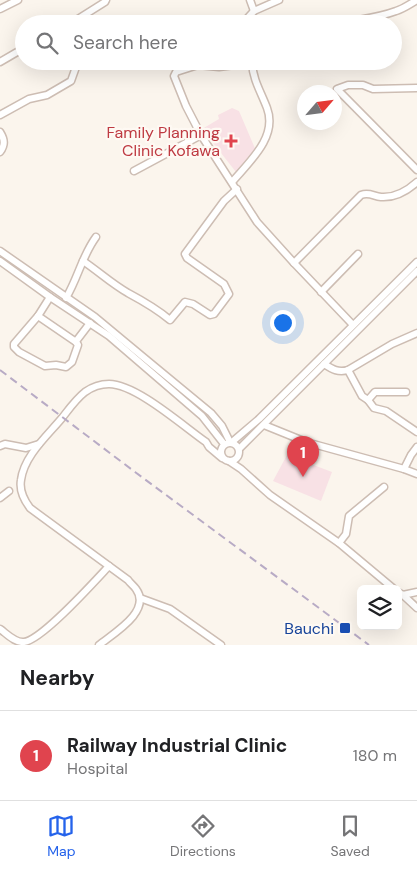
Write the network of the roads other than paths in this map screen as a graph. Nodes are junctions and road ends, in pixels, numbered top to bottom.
1 (18, 0) edge
2 (106, 0) edge
3 (250, 0) edge
4 (279, 0) edge
5 (417, 0) edge
6 (0, 9) edge
7 (254, 11) junction
8 (85, 15) edge
9 (250, 15) edge
10 (378, 15) edge
11 (15, 53) edge
12 (0, 62) edge
13 (75, 70) edge
14 (180, 70) edge
15 (253, 70) edge
16 (417, 88) edge
17 (0, 115) edge
18 (0, 132) edge
19 (201, 135) junction
20 (0, 152) edge
21 (416, 167) edge
22 (134, 171) dead end
23 (232, 182) junction
24 (417, 182) edge
25 (237, 189) junction
26 (96, 237) dead end
27 (0, 251) edge
28 (358, 254) dead end
29 (0, 261) edge
30 (83, 261) junction
31 (417, 262) edge
32 (294, 263) junction
33 (417, 271) edge
34 (322, 292) junction
35 (50, 297) junction
36 (66, 298) junction
37 (38, 316) junction
38 (90, 323) junction
39 (353, 325) junction
40 (417, 333) edge
41 (76, 342) junction
42 (324, 364) junction
43 (348, 370) junction
44 (406, 392) dead end
45 (368, 400) junction
46 (264, 425) junction
47 (417, 432) edge
48 (206, 442) junction
49 (227, 443) junction
50 (39, 444) junction
51 (0, 446) edge
52 (417, 448) edge
53 (238, 452) junction
54 (226, 459) junction
55 (241, 469) junction
56 (404, 469) junction
57 (417, 474) edge
58 (384, 488) dead end
59 (9, 492) dead end
60 (0, 498) edge
61 (340, 543) junction
62 (109, 566) junction
63 (389, 585) edge
64 (417, 592) edge
65 (402, 593) edge
66 (402, 595) edge
67 (140, 598) junction
68 (417, 608) edge
69 (0, 629) edge
70 (19, 644) edge
71 (99, 645) edge
72 (221, 645) edge

1 - 6 street
2 - 8 street
3 - 7 street
4 - 7 street
5 - 10 street
7 - 9 street
11 - 12 street
13 - 17 street
14 - 19 street
15 - 23 street
16 - 21 street
18 - 20 street
19 - 22 street
19 - 23 street
23 - 25 street
24 - 32 street
25 - 30 street
25 - 32 street
26 - 30 street
27 - 36 street
28 - 34 street
29 - 35 street
30 - 36 street
31 - 39 street
32 - 34 street
33 - 42 street
34 - 39 street
35 - 37 street
35 - 38 street
36 - 49 street
37 - 41 street
37 - 41 street
38 - 41 street
38 - 49 street
39 - 49 street
40 - 43 street
42 - 43 street
42 - 46 street
43 - 45 street
44 - 45 street
45 - 47 street
46 - 53 street
46 - 56 street
48 - 49 street
48 - 50 street
48 - 54 street
49 - 53 street
49 - 54 street
50 - 51 street
50 - 62 street
52 - 56 street
53 - 54 street
53 - 55 street
54 - 55 street
55 - 61 street
56 - 57 street
58 - 61 street
59 - 60 street
61 - 63 street
62 - 67 street
62 - 70 street
64 - 65 street
66 - 68 street
67 - 71 street
67 - 72 street
69 - 70 street

